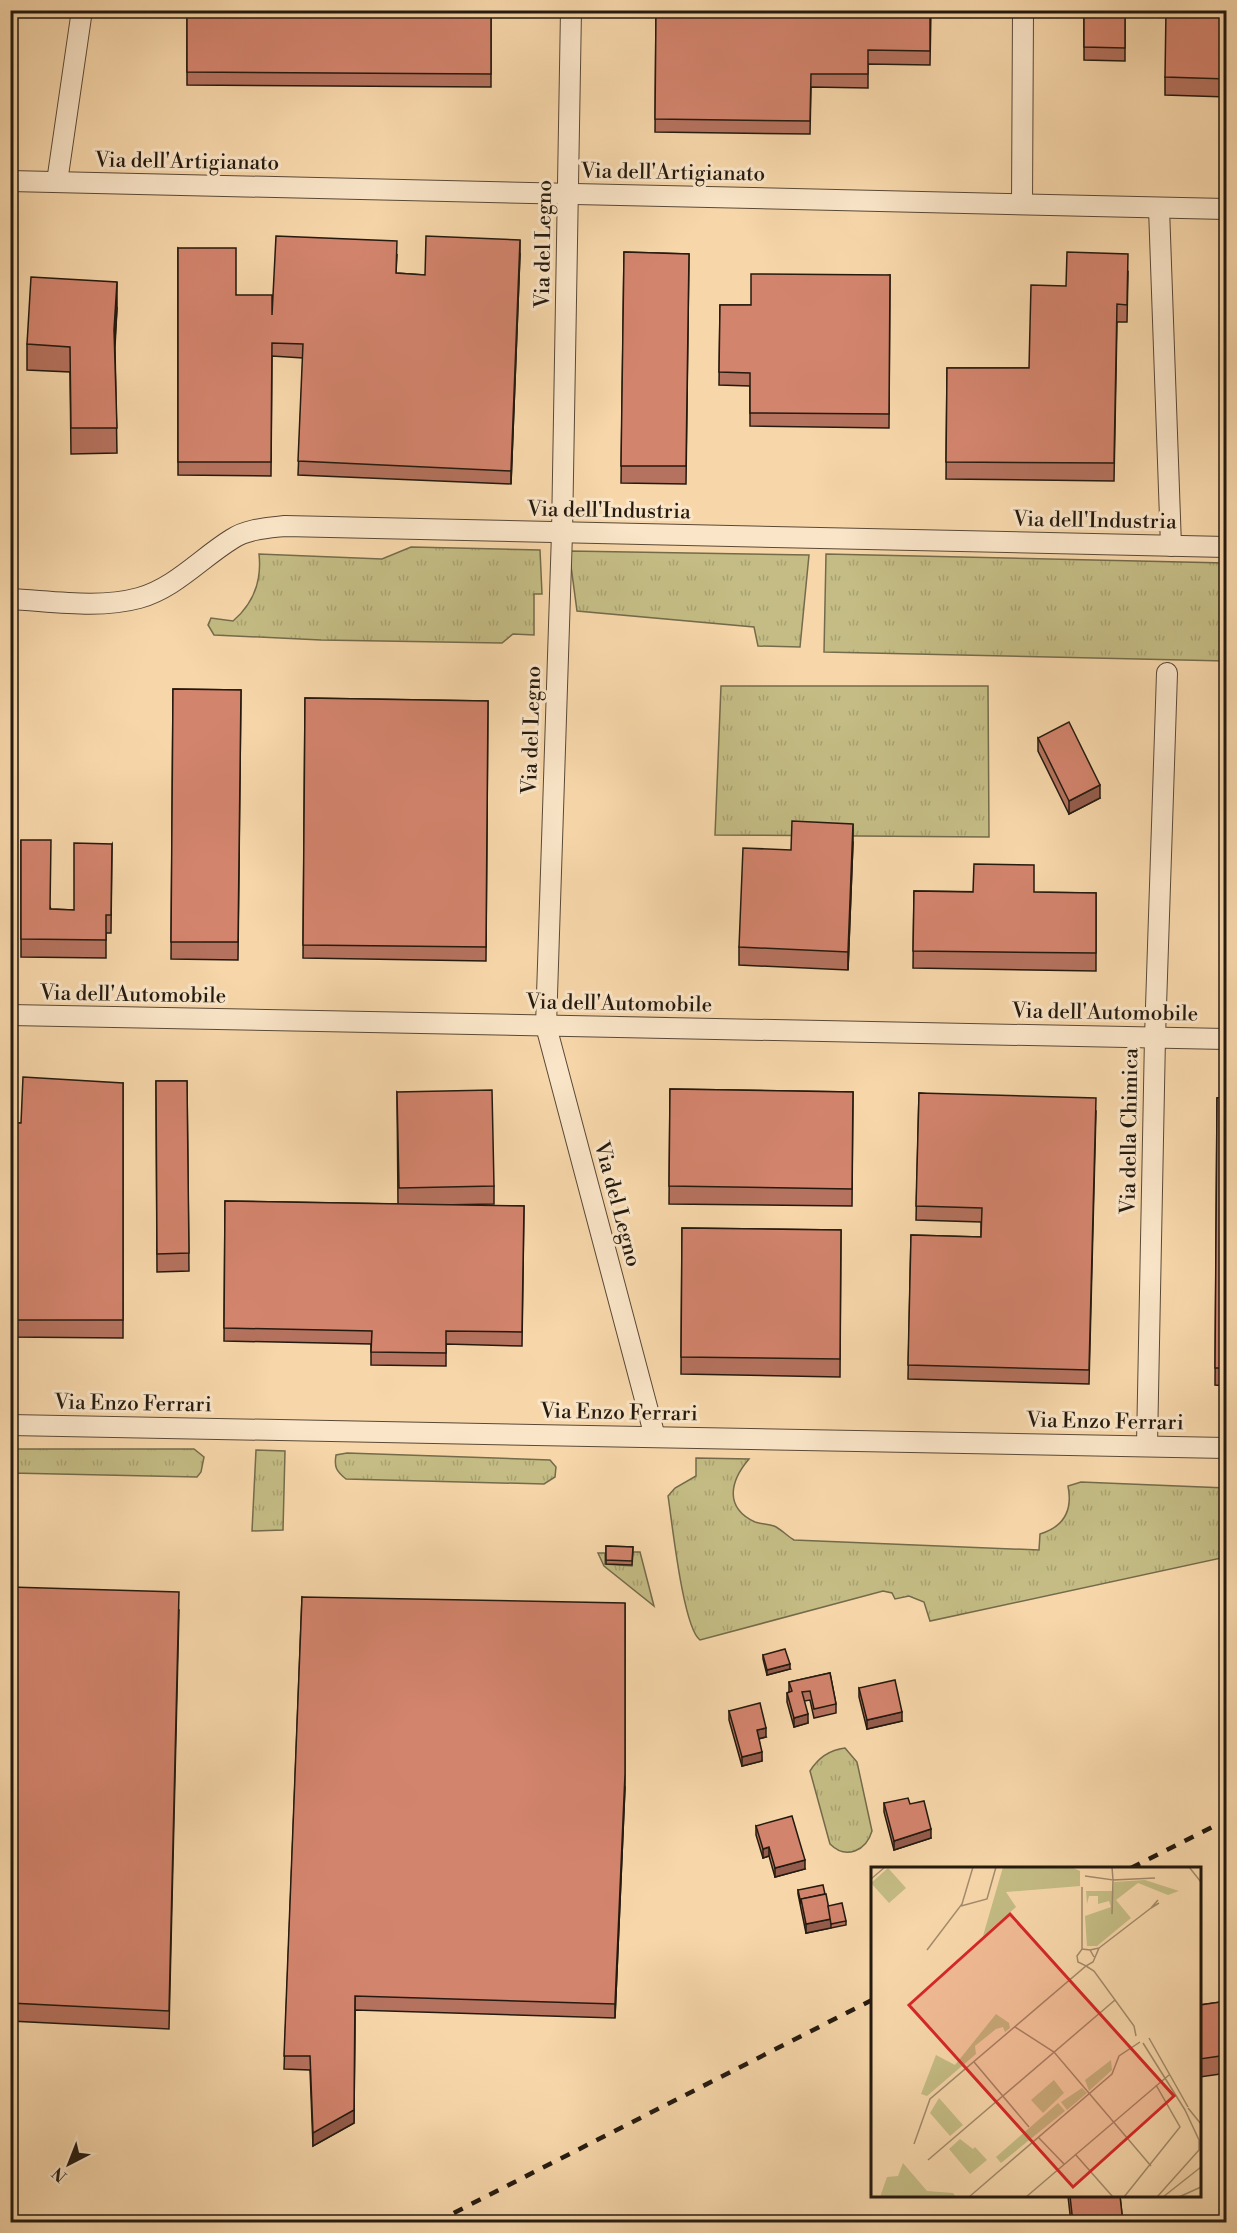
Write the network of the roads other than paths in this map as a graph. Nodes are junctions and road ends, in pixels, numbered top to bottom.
1 (82, 10) edge
2 (571, 10) edge
3 (1023, 10) edge
4 (10, 181) edge
5 (57, 182) junction
6 (568, 194) junction
7 (1022, 204) junction
8 (1159, 208) junction
9 (1227, 209) edge
10 (562, 533) junction
11 (1171, 546) junction
12 (1227, 547) edge
13 (10, 599) edge
14 (1167, 674) dead end
15 (10, 1016) edge
16 (546, 1026) junction
17 (1155, 1037) junction
18 (1227, 1039) edge
19 (10, 1425) edge
20 (655, 1437) junction
21 (1147, 1445) junction
22 (1227, 1448) edge

1 - 5 street
2 - 6 street, Via del Legno
3 - 7 street
4 - 5 street, Via dell'Artigianato
5 - 6 street, Via dell'Artigianato
6 - 7 street, Via dell'Artigianato
6 - 10 street, Via del Legno
7 - 8 street, Via dell'Artigianato
8 - 9 street, Via dell'Artigianato
8 - 11 street
10 - 11 street, Via dell'Industria
10 - 13 street, Via dell'Industria
10 - 16 street, Via del Legno
11 - 12 street, Via dell'Industria
14 - 17 street, Via della Chimica
15 - 16 street, Via dell'Automobile
16 - 17 street, Via dell'Automobile
16 - 20 street, Via del Legno
17 - 18 street, Via dell'Automobile
17 - 21 street, Via della Chimica
19 - 20 street, Via Enzo Ferrari
20 - 21 street, Via Enzo Ferrari
21 - 22 street, Via Enzo Ferrari

